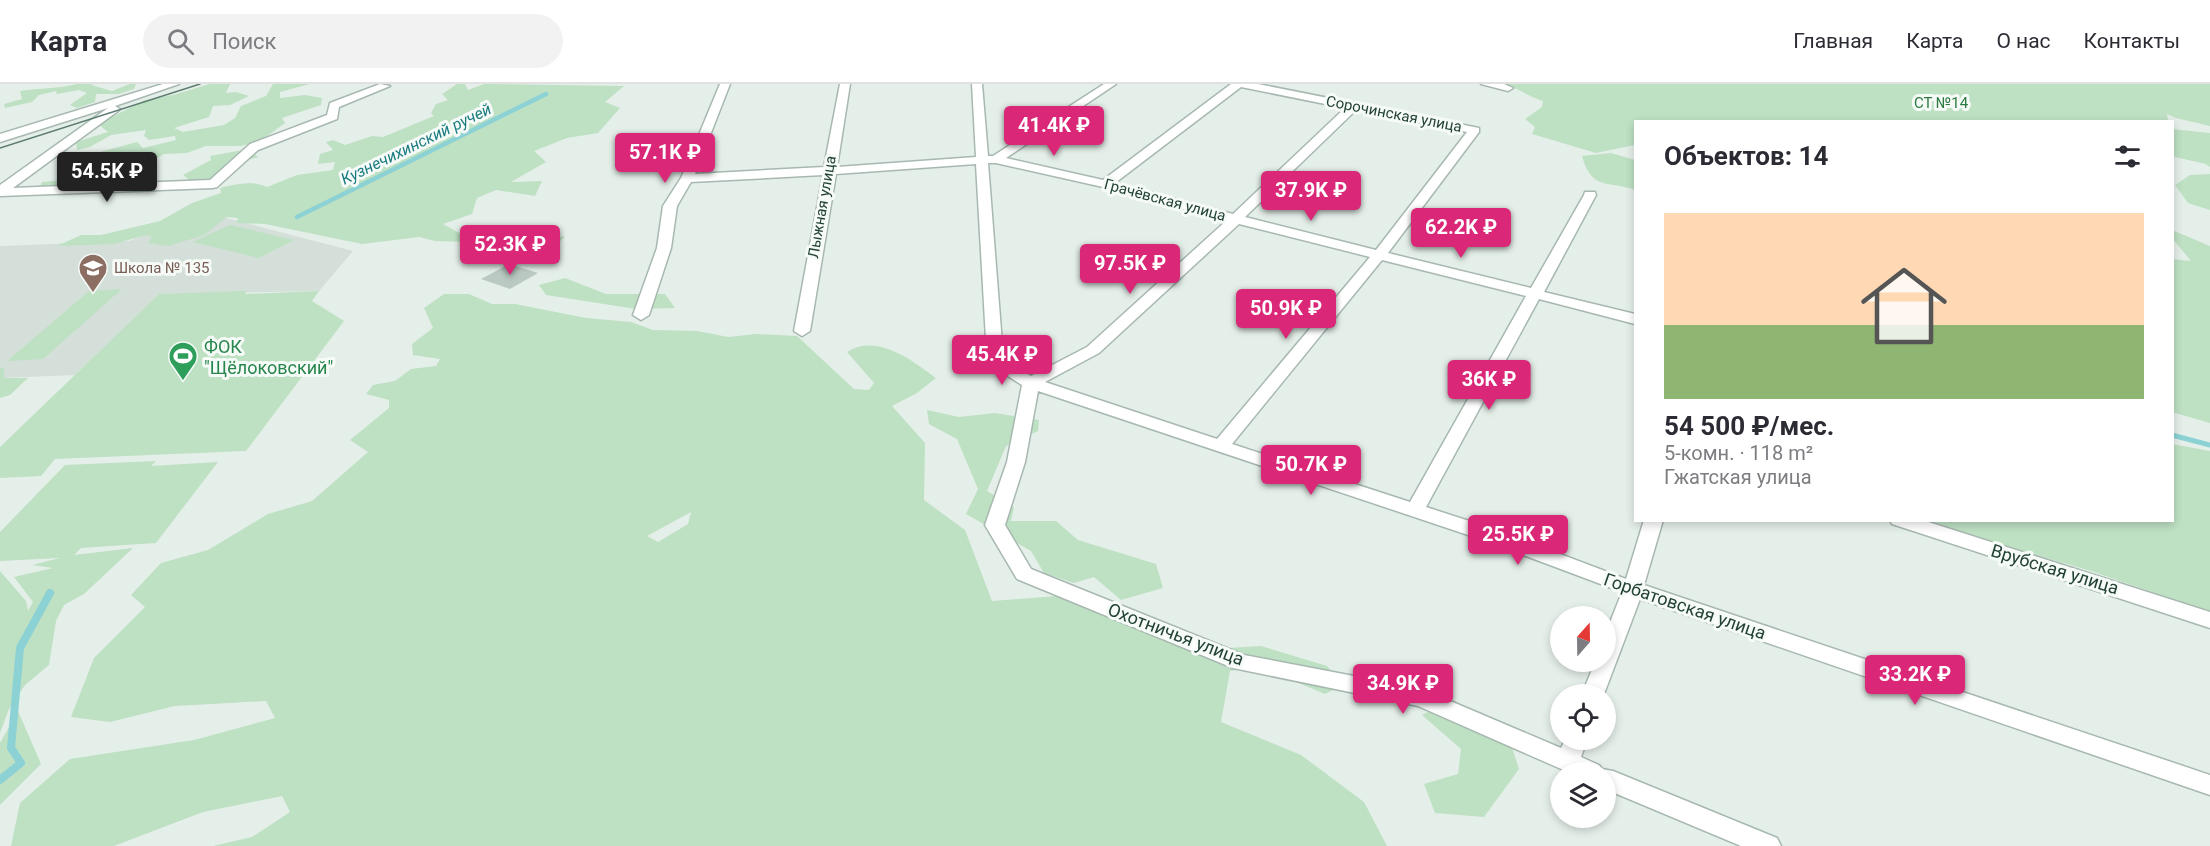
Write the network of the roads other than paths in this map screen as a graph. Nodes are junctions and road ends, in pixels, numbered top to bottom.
1 (174, 84) edge
2 (725, 84) edge
3 (845, 84) edge
4 (977, 84) edge
5 (1111, 84) edge
6 (1240, 84) edge
7 (1486, 84) edge
8 (385, 86) dead end
9 (1508, 88) dead end
10 (145, 93) junction
11 (1353, 106) junction
12 (71, 116) junction
13 (94, 123) junction
14 (0, 138) edge
15 (990, 160) junction
16 (828, 171) junction
17 (687, 178) junction
18 (1106, 184) junction
19 (0, 191) edge
20 (1590, 195) dead end
21 (1236, 219) junction
22 (1378, 255) junction
23 (1534, 295) junction
24 (641, 315) dead end
25 (1634, 318) edge
26 (802, 331) dead end
27 (1031, 383) junction
28 (1220, 447) junction
29 (1414, 511) junction
30 (1653, 522) edge
31 (1905, 522) edge
32 (1633, 589) junction
33 (2210, 620) edge
34 (1597, 684) edge
35 (1571, 750) edge
36 (1567, 762) joint
37 (1616, 783) edge
38 (2210, 785) edge
39 (1768, 846) edge

1 - 10 street
2 - 17 street
3 - 16 street, Лыжная улица
4 - 15 street
5 - 15 street
6 - 11 street, Сорочинская улица
6 - 18 street
7 - 9 street
8 - 19 street
10 - 12 street
10 - 13 street
11 - 21 street
11 - 22 street, Сорочинская улица
12 - 13 street
12 - 14 street
13 - 19 street
15 - 16 street, Грачёвская улица
15 - 18 street, Грачёвская улица
15 - 27 street, Горбатовская улица
16 - 17 street, Грачёвская улица
16 - 26 street, Лыжная улица
17 - 24 street
18 - 21 street, Грачёвская улица
20 - 23 street
21 - 22 street, Грачёвская улица
21 - 27 street
22 - 23 street, Грачёвская улица
22 - 28 street
23 - 25 street, Грачёвская улица
23 - 29 street
27 - 28 street, Горбатовская улица
27 - 36 street, Охотничья улица
28 - 29 street, Горбатовская улица
29 - 32 street, Горбатовская улица
30 - 32 street
31 - 33 street, Врубская улица
32 - 34 street
32 - 38 street, Горбатовская улица
35 - 36 street
37 - 39 street

